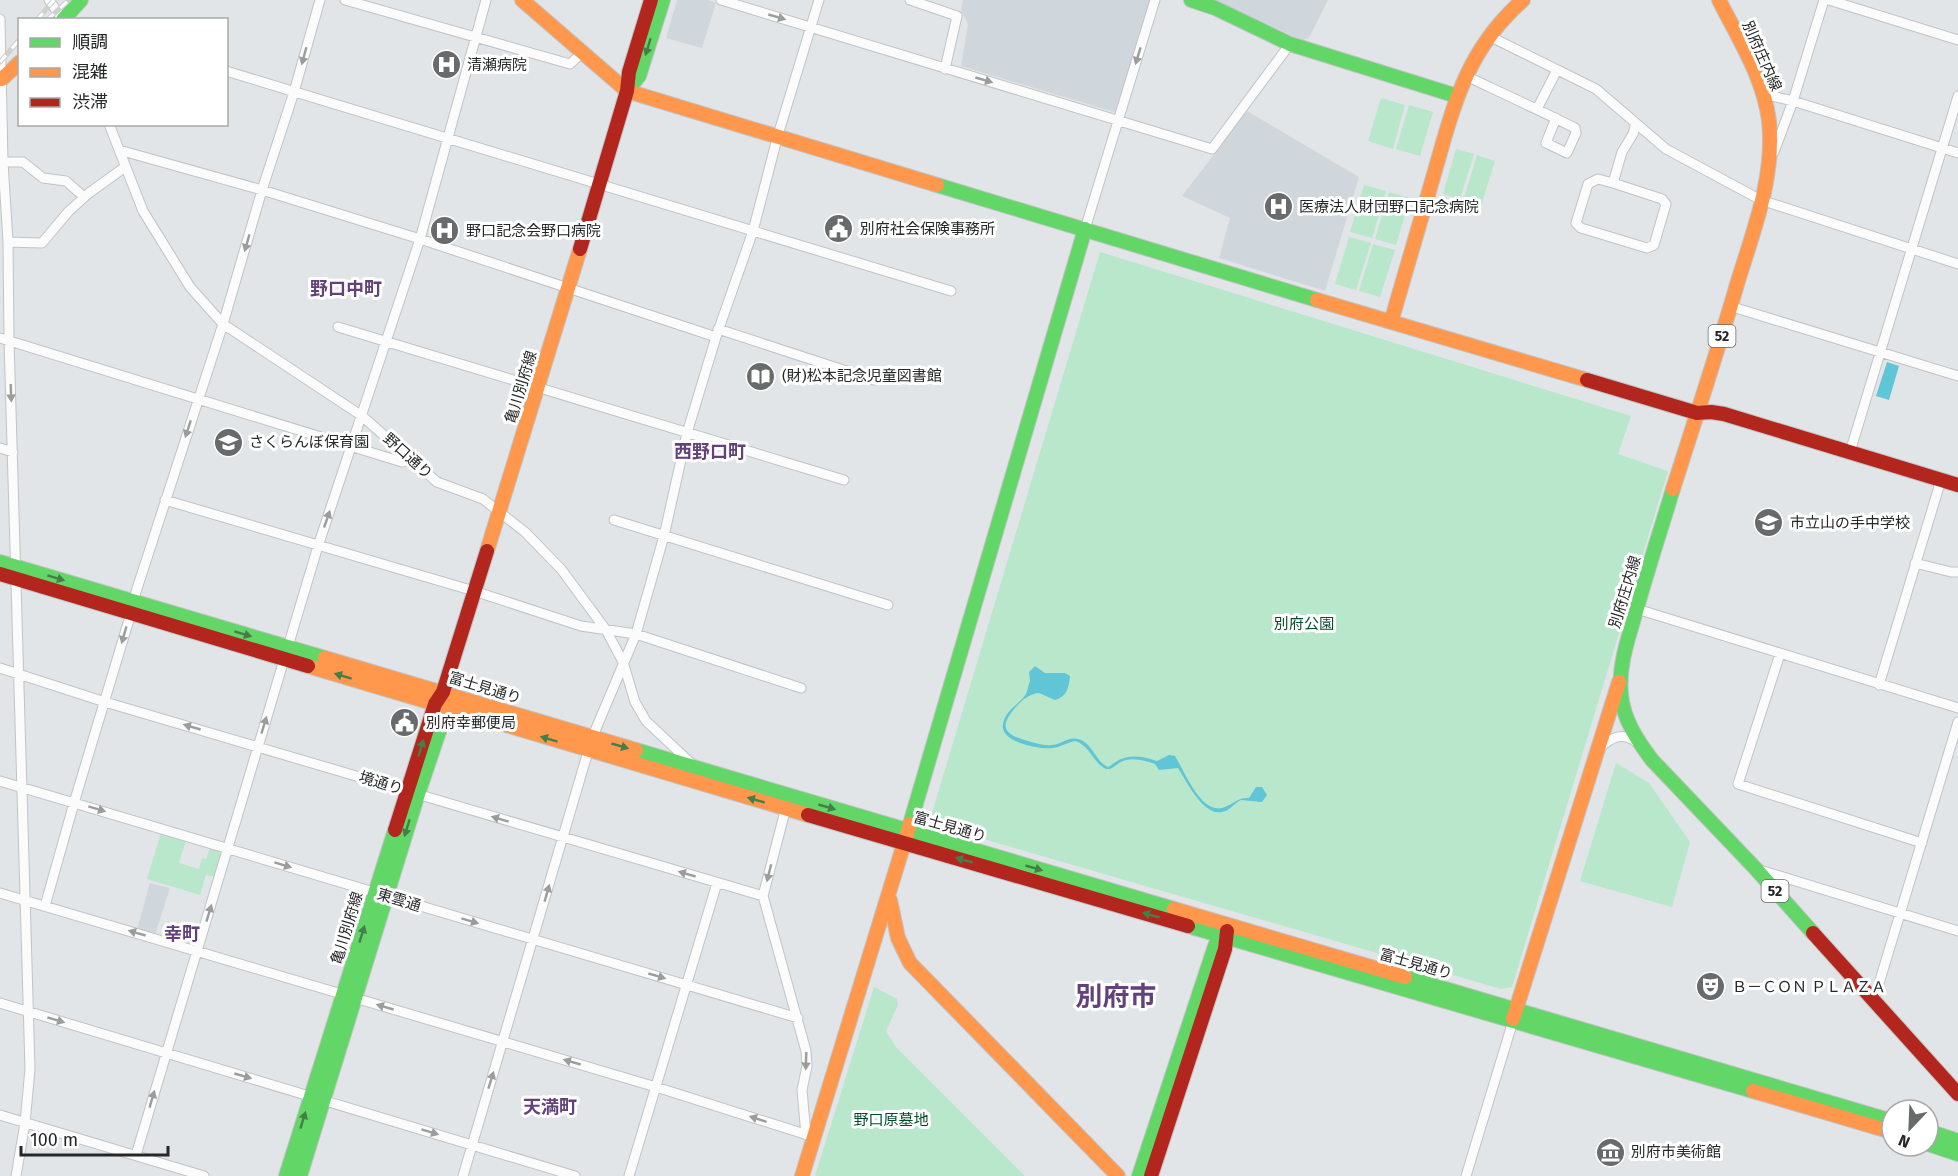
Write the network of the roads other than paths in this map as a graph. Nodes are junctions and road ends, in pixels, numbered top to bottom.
1 (49, 0) edge
2 (81, 0) edge
3 (320, 0) edge
4 (345, 0) edge
5 (486, 0) edge
6 (522, 0) edge
7 (651, 0) edge
8 (663, 0) edge
9 (721, 0) edge
10 (819, 0) edge
11 (910, 0) edge
12 (1155, 0) edge
13 (1191, 0) edge
14 (1719, 0) edge
15 (1824, 0) edge
16 (1829, 0) edge
17 (1521, 1) edge
18 (62, 18) edge
19 (65, 18) edge
20 (0, 19) edge
21 (0, 25) edge
22 (811, 26) junction
23 (1489, 36) junction
24 (475, 38) junction
25 (1958, 40) edge
26 (1290, 44) junction
27 (582, 53) junction
28 (18, 64) edge
29 (945, 69) junction
30 (1557, 70) junction
31 (228, 72) edge
32 (1466, 76) junction
33 (1, 80) edge
34 (627, 91) junction
35 (294, 92) junction
36 (1763, 94) junction
37 (1457, 96) junction
38 (1958, 96) edge
39 (1793, 101) junction
40 (1537, 109) junction
41 (1556, 118) dead end
42 (1119, 120) junction
43 (1636, 123) junction
44 (111, 126) edge
45 (778, 135) junction
46 (447, 139) junction
47 (1942, 148) junction
48 (119, 150) junction
49 (1958, 153) edge
50 (3, 162) junction
51 (1769, 166) junction
52 (125, 167) junction
53 (1613, 183) junction
54 (599, 184) junction
55 (262, 190) junction
56 (84, 197) junction
57 (1761, 200) junction
58 (1084, 229) junction
59 (753, 231) junction
60 (420, 239) junction
61 (8, 242) junction
62 (1911, 250) junction
63 (1958, 264) edge
64 (568, 288) junction
65 (951, 291) dead end
66 (1736, 308) dead end
67 (1391, 322) junction
68 (223, 324) junction
69 (338, 327) dead end
70 (717, 333) junction
71 (5, 339) edge
72 (385, 341) junction
73 (1880, 352) junction
74 (1958, 376) edge
75 (874, 380) dead end
76 (538, 388) junction
77 (198, 398) junction
78 (1697, 413) junction
79 (362, 416) junction
80 (687, 433) junction
81 (353, 445) junction
82 (0, 448) edge
83 (13, 452) junction
84 (1850, 452) junction
85 (411, 460) junction
86 (844, 480) dead end
87 (1941, 480) junction
88 (1958, 485) edge
89 (165, 500) junction
90 (500, 512) junction
91 (614, 520) dead end
92 (664, 536) junction
93 (318, 546) junction
94 (0, 561) edge
95 (1915, 563) junction
96 (16, 572) junction
97 (1958, 572) edge
98 (0, 574) edge
99 (474, 591) junction
100 (888, 605) dead end
101 (132, 607) junction
102 (1637, 609) junction
103 (606, 630) junction
104 (636, 634) junction
105 (285, 653) junction
106 (1780, 654) junction
107 (623, 662) junction
108 (0, 668) edge
109 (20, 674) junction
110 (1621, 674) junction
111 (1879, 685) junction
112 (801, 688) dead end
113 (443, 692) junction
114 (105, 702) junction
115 (441, 706) junction
116 (1958, 708) edge
117 (1958, 722) edge
118 (591, 745) junction
119 (258, 746) junction
120 (1644, 750) junction
121 (1596, 753) junction
122 (698, 769) junction
123 (0, 782) edge
124 (707, 786) junction
125 (22, 788) junction
126 (412, 792) junction
127 (74, 802) junction
128 (787, 802) junction
129 (906, 837) junction
130 (563, 838) junction
131 (1922, 843) junction
132 (229, 849) junction
133 (1755, 868) junction
134 (717, 883) junction
135 (890, 889) junction
136 (0, 893) edge
137 (381, 894) junction
138 (763, 896) junction
139 (26, 901) junction
140 (45, 906) junction
141 (1900, 914) junction
142 (1958, 931) edge
143 (1225, 932) junction
144 (533, 940) junction
145 (197, 951) junction
146 (686, 984) junction
147 (349, 996) junction
148 (1874, 1000) junction
149 (0, 1003) edge
150 (29, 1011) junction
151 (1514, 1016) junction
152 (798, 1018) junction
153 (503, 1042) junction
154 (165, 1053) junction
155 (656, 1087) junction
156 (1958, 1094) edge
157 (317, 1098) junction
158 (0, 1115) edge
159 (1880, 1118) edge
160 (25, 1122) junction
161 (1880, 1128) edge
162 (1940, 1135) edge
163 (810, 1136) junction
164 (1958, 1141) edge
165 (471, 1145) junction
166 (1940, 1148) edge
167 (1958, 1154) edge
168 (136, 1155) junction
169 (1144, 1172) edge
170 (1115, 1173) edge
171 (16, 1176) edge
172 (204, 1176) edge
173 (286, 1176) edge
174 (300, 1176) edge
175 (463, 1176) edge
176 (575, 1176) edge
177 (629, 1176) edge
178 (802, 1176) edge
179 (1466, 1176) edge

1 - 18 street
2 - 19 street
3 -> 35 street
4 - 24 street
5 - 24 street
6 - 27 street
7 - 34 street, 亀川別府線
8 -> 34 street, 亀川別府線
9 -> 22 street
10 - 22 street
11 - 29 street
12 -> 42 street
13 - 26 street
14 - 36 street, 別府庄内線 / 52
15 - 39 street
16 - 25 street
17 - 23 street
20 - 21 street
21 - 33 street
22 - 29 street
22 - 45 street
23 - 30 street
23 - 32 street
24 - 27 street
24 - 46 street
26 - 37 street
26 - 42 street
27 - 34 street
28 - 33 street
29 -> 42 street
30 - 40 street
30 - 43 street
31 - 35 street
32 - 37 street
32 - 40 street
33 - 50 street
34 - 45 street
34 - 54 street, 亀川別府線
35 - 46 street
35 - 55 street
36 - 39 street
36 - 51 street, 別府庄内線 / 52
37 - 67 street
38 - 47 street
39 - 47 street
39 - 51 street
40 - 41 street
42 - 58 street
43 - 53 street
43 - 57 street
44 - 48 street, 野口通り
45 - 58 street
45 - 59 street
46 - 54 street
46 - 60 street
47 - 49 street
47 - 62 street
48 - 52 street, 野口通り
48 - 55 street
50 - 56 street
50 - 61 street
51 - 57 street, 別府庄内線 / 52
52 - 56 street
52 - 68 street, 野口通り
53 - 53 street
54 - 59 street
54 - 64 street, 亀川別府線
55 - 60 street
55 -> 68 street
56 - 61 street
57 - 62 street
57 - 78 street, 別府庄内線 / 52
58 - 67 street
58 - 129 street
59 - 65 street
59 - 70 street
60 - 64 street
60 - 72 street
61 - 71 street
62 - 63 street
62 - 73 street
64 - 70 street
64 - 76 street, 亀川別府線
66 - 73 street
67 - 78 street
68 - 77 street
68 - 79 street, 野口通り
69 - 72 street
70 - 75 street
70 - 80 street
71 - 77 street
71 -> 83 street
72 - 76 street
72 - 79 street
73 - 74 street
73 - 84 street
76 - 80 street
76 - 90 street, 亀川別府線
77 - 81 street
77 -> 89 street
78 - 84 street
78 - 102 street, 別府庄内線 / 52
79 - 81 street
79 - 85 street, 野口通り
80 - 86 street
80 - 92 street
81 - 85 street
93 -> 81 street
82 - 83 street
83 - 96 street
84 - 87 street
85 - 90 street, 野口通り
87 - 88 street
87 - 95 street
89 - 93 street
89 - 101 street
90 - 99 street, 亀川別府線
90 - 103 street, 野口通り
91 - 92 street
92 - 100 street
92 - 104 street
93 - 99 street
93 - 105 street
94 - 96 street, 富士見通り
95 - 97 street
95 - 111 street
96 - 98 street, 富士見通り
96 - 101 street, 富士見通り
96 - 109 street
99 - 103 street
99 - 113 street, 亀川別府線
101 - 105 street, 富士見通り
101 -> 114 street
102 - 106 street
102 - 110 street, 別府庄内線 / 52
103 - 104 street
103 - 107 street, 野口通り
104 - 107 street
104 - 112 street
105 - 113 street, 富士見通り
115 -> 105 street, 富士見通り
119 -> 105 street
106 - 111 street
106 - 131 street
107 - 118 street
107 - 122 street, 野口通り
108 - 109 street, 境通り
109 - 114 street, 境通り
109 - 125 street
110 - 120 street, 別府庄内線 / 52
110 - 121 street
111 - 116 street
113 - 115 street, 亀川別府線
113 - 118 street, 富士見通り
119 -> 114 street, 境通り
114 - 127 street
118 -> 115 street, 富士見通り
115 - 126 street, 亀川別府線
117 - 131 street
118 -> 122 street, 富士見通り
118 - 124 street
118 - 130 street
119 - 126 street, 境通り
119 - 132 street
120 - 121 street
120 - 133 street, 別府庄内線 / 52
121 - 151 street
122 - 124 street, 野口通り
122 - 128 street, 富士見通り
123 - 125 street, 東雲通
128 -> 124 street
125 - 127 street, 東雲通
125 - 139 street
130 -> 126 street, 境通り
126 - 137 street, 亀川別府線
127 -> 132 street, 東雲通
127 - 140 street
128 - 129 street, 富士見通り
128 -> 138 street
129 - 135 street
129 - 143 street, 富士見通り
134 -> 130 street, 境通り
144 -> 130 street
131 - 141 street
132 -> 137 street, 東雲通
145 -> 132 street
133 - 141 street
133 - 148 street, 別府庄内線 / 52
134 - 138 street, 境通り
134 - 146 street
135 - 163 street
135 - 170 street
136 - 139 street
137 -> 144 street, 東雲通
137 - 147 street, 亀川別府線
138 - 152 street
139 - 140 street
139 - 150 street
145 -> 140 street
141 - 142 street
141 - 148 street
143 - 151 street, 富士見通り
143 - 169 street
144 -> 146 street, 東雲通
144 - 153 street
145 - 147 street
145 - 154 street
146 - 152 street, 東雲通
146 - 155 street
153 -> 147 street
147 - 157 street, 亀川別府線
148 - 156 street, 別府庄内線 / 52
149 - 150 street
150 -> 154 street
150 - 160 street
151 - 159 street, 富士見通り
151 - 161 street
151 - 179 street
152 -> 163 street
155 -> 153 street
165 -> 153 street
154 -> 157 street
168 -> 154 street
163 -> 155 street
155 - 177 street
157 -> 165 street
173 -> 157 street, 亀川別府線
157 - 174 street, 亀川別府線
158 - 160 street
160 - 168 street
160 - 171 street
162 - 164 street
163 - 178 street
165 - 175 street
165 - 176 street
166 - 167 street
168 - 172 street
169 - 170 street

